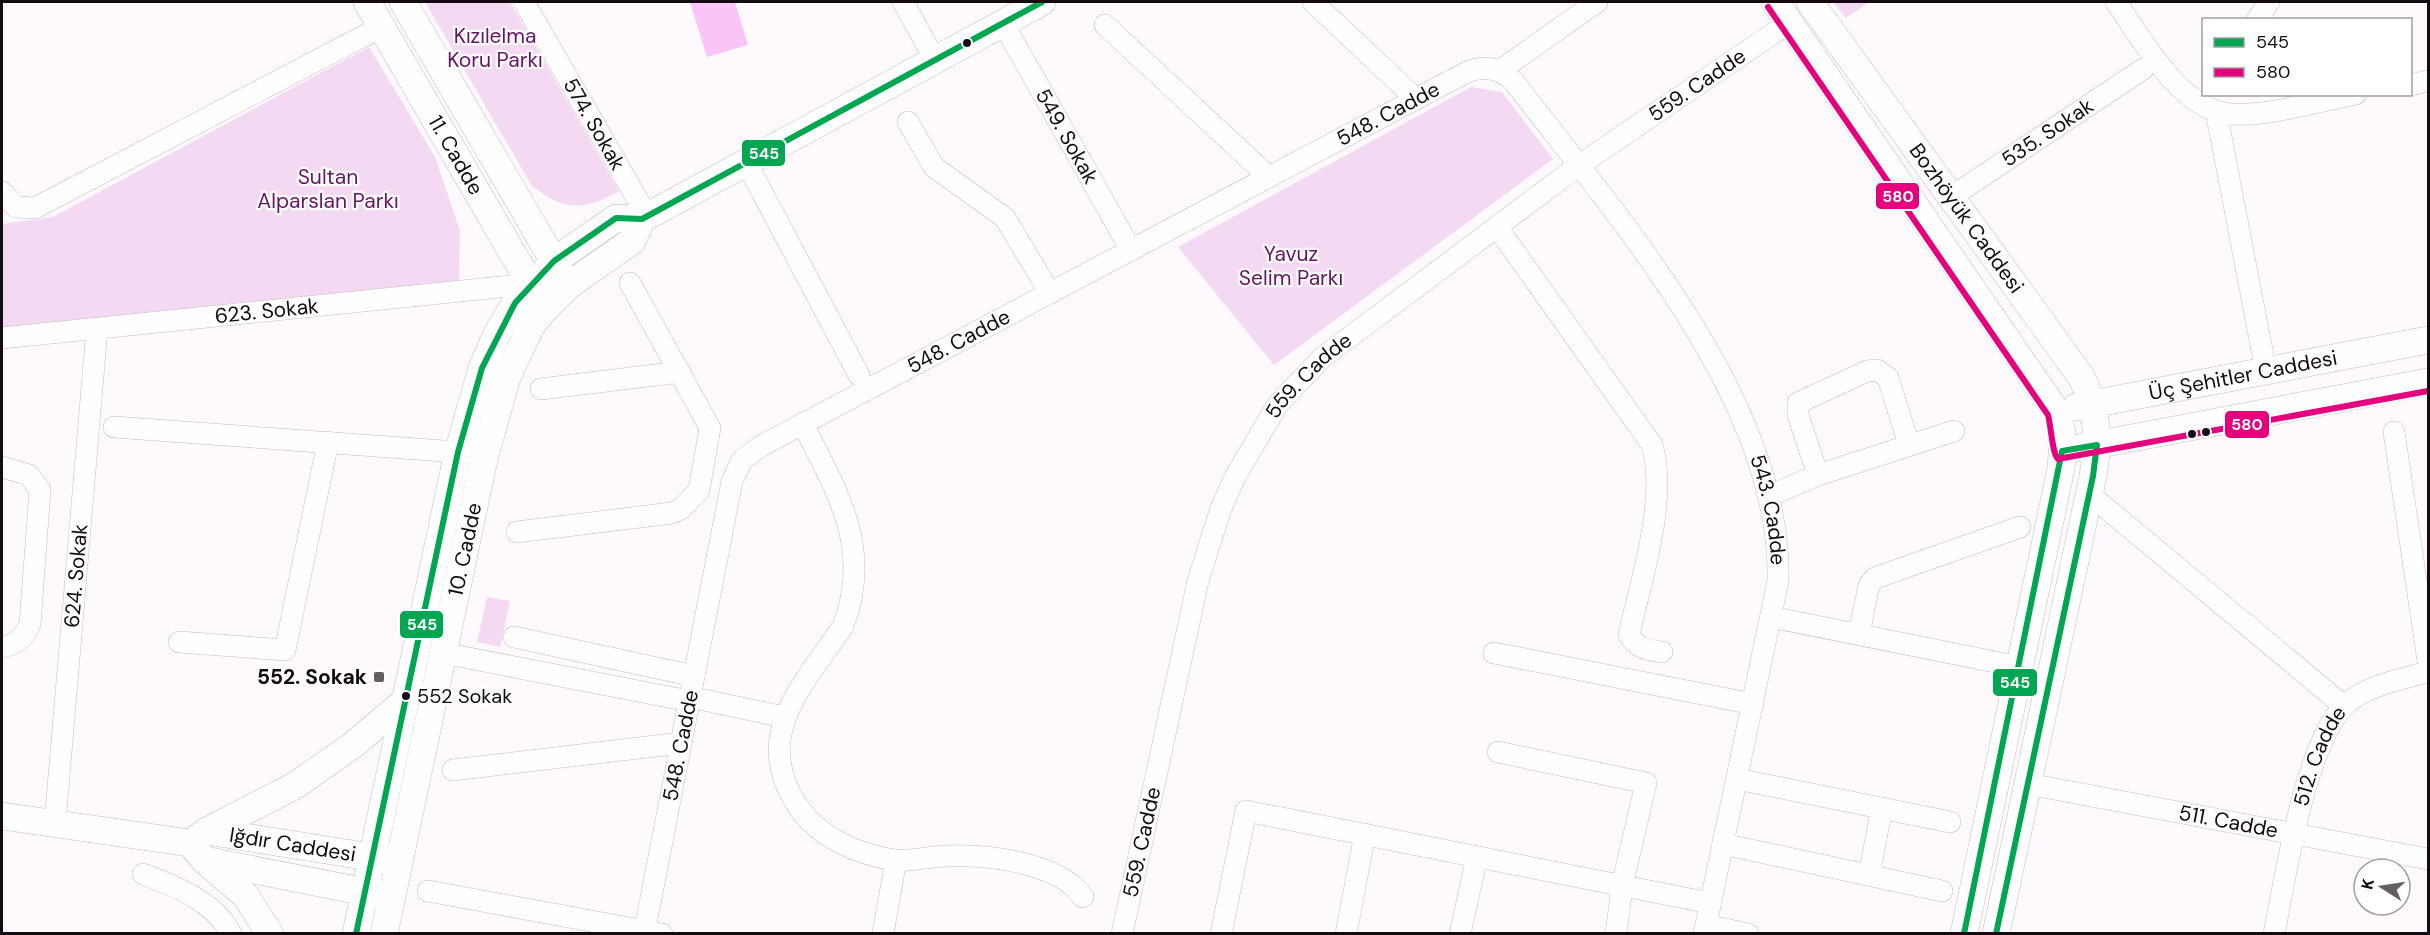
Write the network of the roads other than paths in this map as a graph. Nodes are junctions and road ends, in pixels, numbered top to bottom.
1 (367, 2) edge
2 (403, 2) edge
3 (524, 2) edge
4 (903, 2) edge
5 (1042, 2) edge
6 (1313, 2) edge
7 (1597, 2) edge
8 (1810, 2) edge
9 (2116, 2) edge
10 (2269, 2) edge
11 (1783, 12) edge
12 (2258, 18) edge
13 (1003, 23) junction
14 (1105, 25) dead end
15 (381, 27) junction
16 (935, 60) junction
17 (2143, 69) dead end
18 (1499, 71) junction
19 (2428, 81) edge
20 (2412, 85) edge
21 (2346, 96) edge
22 (1416, 99) junction
23 (2209, 104) edge
24 (908, 122) dead end
25 (746, 162) junction
26 (1578, 166) junction
27 (1269, 177) junction
28 (2, 192) edge
29 (1951, 197) junction
30 (645, 218) junction
31 (1497, 227) junction
32 (1131, 250) junction
33 (554, 261) junction
34 (630, 283) dead end
35 (530, 284) junction
36 (568, 286) junction
37 (1050, 293) junction
38 (544, 309) junction
39 (97, 329) junction
40 (2, 339) edge
41 (2428, 340) edge
42 (2266, 371) junction
43 (680, 372) junction
44 (859, 375) dead end
45 (2428, 382) edge
46 (541, 389) dead end
47 (2092, 404) junction
48 (2056, 411) junction
49 (803, 424) junction
50 (114, 427) dead end
51 (1954, 431) dead end
52 (2394, 432) dead end
53 (328, 442) junction
54 (1909, 445) junction
55 (2097, 445) junction
56 (2062, 451) junction
57 (458, 452) junction
58 (2, 467) edge
59 (1818, 475) junction
60 (699, 490) junction
61 (2089, 494) junction
62 (729, 496) junction
63 (1769, 496) junction
64 (2020, 527) dead end
65 (517, 532) dead end
66 (1771, 617) junction
67 (1859, 634) junction
68 (514, 637) dead end
69 (179, 642) dead end
70 (2, 647) edge
71 (1662, 652) dead end
72 (443, 653) junction
73 (1494, 653) dead end
74 (2428, 661) edge
75 (2020, 667) junction
76 (2428, 672) edge
77 (694, 676) junction
78 (697, 700) junction
79 (405, 701) junction
80 (1752, 704) junction
81 (2344, 706) junction
82 (783, 717) junction
83 (681, 743) junction
84 (1498, 752) dead end
85 (453, 770) dead end
86 (1737, 779) junction
87 (2028, 784) junction
88 (1882, 808) junction
89 (2, 816) edge
90 (1950, 822) dead end
91 (55, 823) junction
92 (1365, 834) junction
93 (2294, 834) junction
94 (1723, 844) junction
95 (200, 845) junction
96 (1477, 856) junction
97 (372, 857) junction
98 (2428, 859) edge
99 (896, 860) junction
100 (399, 861) junction
101 (143, 874) dead end
102 (1869, 875) junction
103 (1622, 886) junction
104 (428, 891) dead end
105 (1941, 891) dead end
106 (365, 892) junction
107 (391, 897) junction
108 (1083, 897) dead end
109 (1710, 903) junction
110 (1705, 929) edge
111 (640, 931) edge
112 (231, 933) edge
113 (270, 933) edge
114 (356, 933) edge
115 (384, 933) edge
116 (883, 933) edge
117 (1122, 933) edge
118 (1221, 933) edge
119 (1346, 933) edge
120 (1461, 933) edge
121 (1616, 933) edge
122 (1748, 933) edge
123 (1964, 933) edge
124 (1996, 933) edge
125 (2274, 933) edge

1 - 15 main road, 11. Cadde
2 - 33 main road, 11. Cadde
3 - 30 street, 574. Sokak
4 - 16 street
5 - 13 main road, 10. Cadde
6 - 22 street
7 - 18 street
8 - 29 main road, Bozhöyük Caddesi
9 - 23 street
10 - 12 street
11 - 26 street, 559. Cadde
11 - 48 main road, Bozhöyük Caddesi
13 - 16 main road, 10. Cadde
13 - 32 street, 549. Sokak
14 - 27 street
15 - 28 street
15 - 35 main road, 11. Cadde
16 - 25 main road, 10. Cadde
17 - 29 street, 535. Sokak
18 - 22 street, 548. Cadde
18 - 26 street
19 - 20 street
21 - 23 street
22 - 27 street, 548. Cadde
23 - 42 street
24 - 37 street
25 - 30 main road, 10. Cadde
25 - 44 street
26 - 31 street, 559. Cadde
26 - 63 street, 543. Cadde
27 - 32 street, 548. Cadde
29 - 47 main road, Bozhöyük Caddesi
30 - 33 main road, 10. Cadde
30 - 36 main road, 10. Cadde
31 - 71 street
31 - 117 street, 559. Cadde
32 - 37 street, 548. Cadde
33 - 35 main road, 10. Cadde
33 - 36 main road, 11. Cadde
34 - 43 street
35 - 38 main road, 11. Cadde
35 - 39 street, 623. Sokak
35 - 57 main road, 10. Cadde
36 - 38 main road, 10. Cadde
37 - 49 street, 548. Cadde
38 - 72 main road, 10. Cadde
39 - 40 street, 623. Sokak
39 - 91 street, 624. Sokak
41 - 42 main road, Üç Şehitler Caddesi
42 - 47 main road, Üç Şehitler Caddesi
43 - 46 street
43 - 60 street
45 - 55 main road, Üç Şehitler Caddesi
47 - 48 main road, Üç Şehitler Caddesi
47 - 55 main road, Bozhöyük Caddesi
48 - 56 main road, Bozhöyük Caddesi
49 - 62 street, 548. Cadde
49 - 82 street
50 - 53 street
51 - 54 street
52 - 74 street
53 - 57 street
53 - 69 street
54 - 59 street
54 - 59 street
55 - 56 main road, Üç Şehitler Caddesi
55 - 61 main road, Bozhöyük Caddesi
56 - 75 main road, Bozhöyük Caddesi
57 - 79 main road, 10. Cadde
58 - 70 street
59 - 63 street
60 - 62 street
60 - 65 street
61 - 81 street
61 - 87 main road, Bozhöyük Caddesi
62 - 77 street, 548. Cadde
63 - 66 street, 543. Cadde
64 - 67 street
66 - 67 street
66 - 80 street, 543. Cadde
67 - 75 street
68 - 77 street
72 - 78 street
72 - 100 main road, 10. Cadde
73 - 80 street
75 - 123 main road, Bozhöyük Caddesi
76 - 81 street, 512. Cadde
77 - 78 street, 548. Cadde
78 - 82 street
78 - 83 street, 548. Cadde
79 - 95 main road
79 - 97 main road, 10. Cadde
80 - 86 street, 543. Cadde
81 - 93 street, 512. Cadde
82 - 99 street
83 - 85 street
83 - 111 street, 548. Cadde
84 - 103 street
86 - 88 street
86 - 94 street, 543. Cadde
87 - 93 street, 511. Cadde
87 - 124 main road, Bozhöyük Caddesi
88 - 90 street
88 - 102 street
89 - 91 main road, Iğdır Caddesi
91 - 95 main road, Iğdır Caddesi
92 - 96 street
92 - 118 street
92 - 119 street
93 - 98 street, 511. Cadde
93 - 125 street, 512. Cadde
94 - 102 street
94 - 109 street, 543. Cadde
95 - 97 main road, Iğdır Caddesi
95 - 106 main road, Iğdır Caddesi
95 - 113 main road
96 - 103 street
96 - 120 street
97 - 100 main road, Iğdır Caddesi
97 - 106 main road, 10. Cadde
99 - 108 street
99 - 116 street
100 - 107 main road, 10. Cadde
101 - 112 street
102 - 105 street
103 - 109 street
103 - 121 street
104 - 111 street
106 - 107 main road, Iğdır Caddesi
106 - 114 main road, 10. Cadde
107 - 115 main road, 10. Cadde
109 - 110 street, 543. Cadde
110 - 122 street

